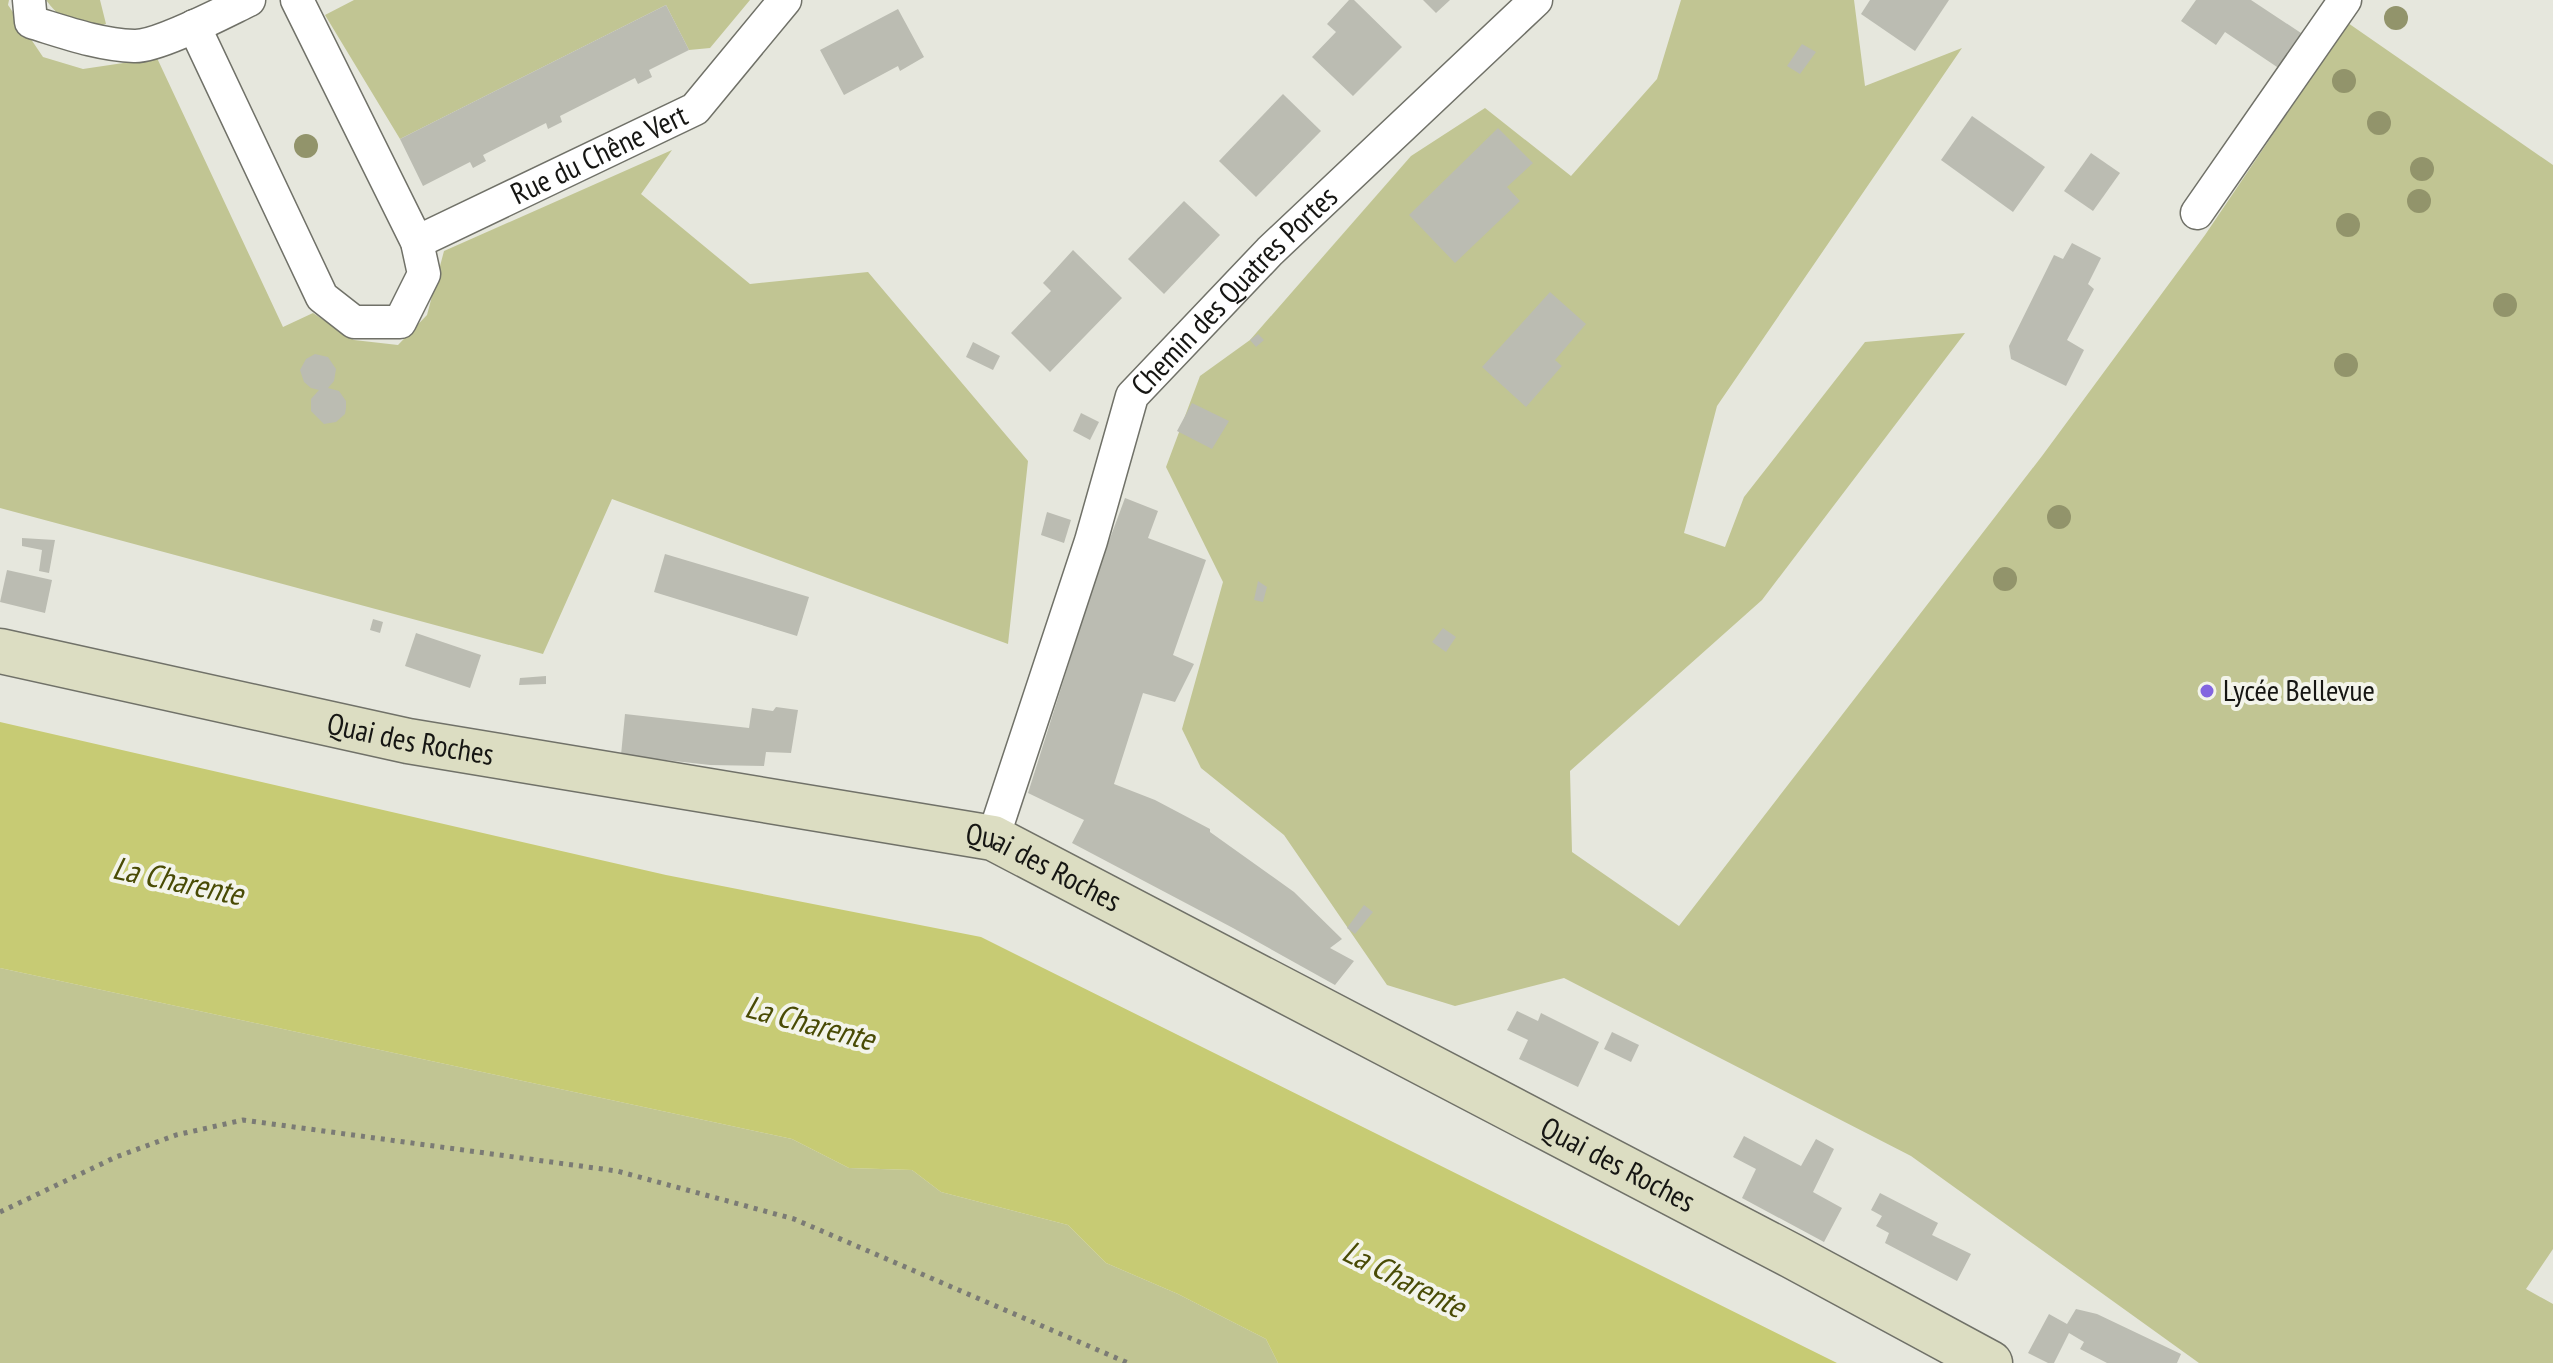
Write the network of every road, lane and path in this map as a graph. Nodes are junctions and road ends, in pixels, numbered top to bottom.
1 (29, 0) edge
2 (249, 0) edge
3 (297, 0) edge
4 (785, 0) edge
5 (1536, 0) edge
6 (2345, 0) edge
7 (194, 26) junction
8 (2197, 213) dead end
9 (417, 242) junction
10 (0, 651) edge
11 (993, 838) junction
12 (0, 1212) edge
13 (1128, 1363) edge
14 (1990, 1363) edge

1 - 7 street
2 - 7 street
3 - 9 street
4 - 9 street, Rue du Chêne Vert
5 - 11 street, Chemin des Quatres Portes
6 - 8 street
7 - 9 street
10 - 11 street, Quai des Roches
11 - 14 street, Quai des Roches
12 - 13 path

